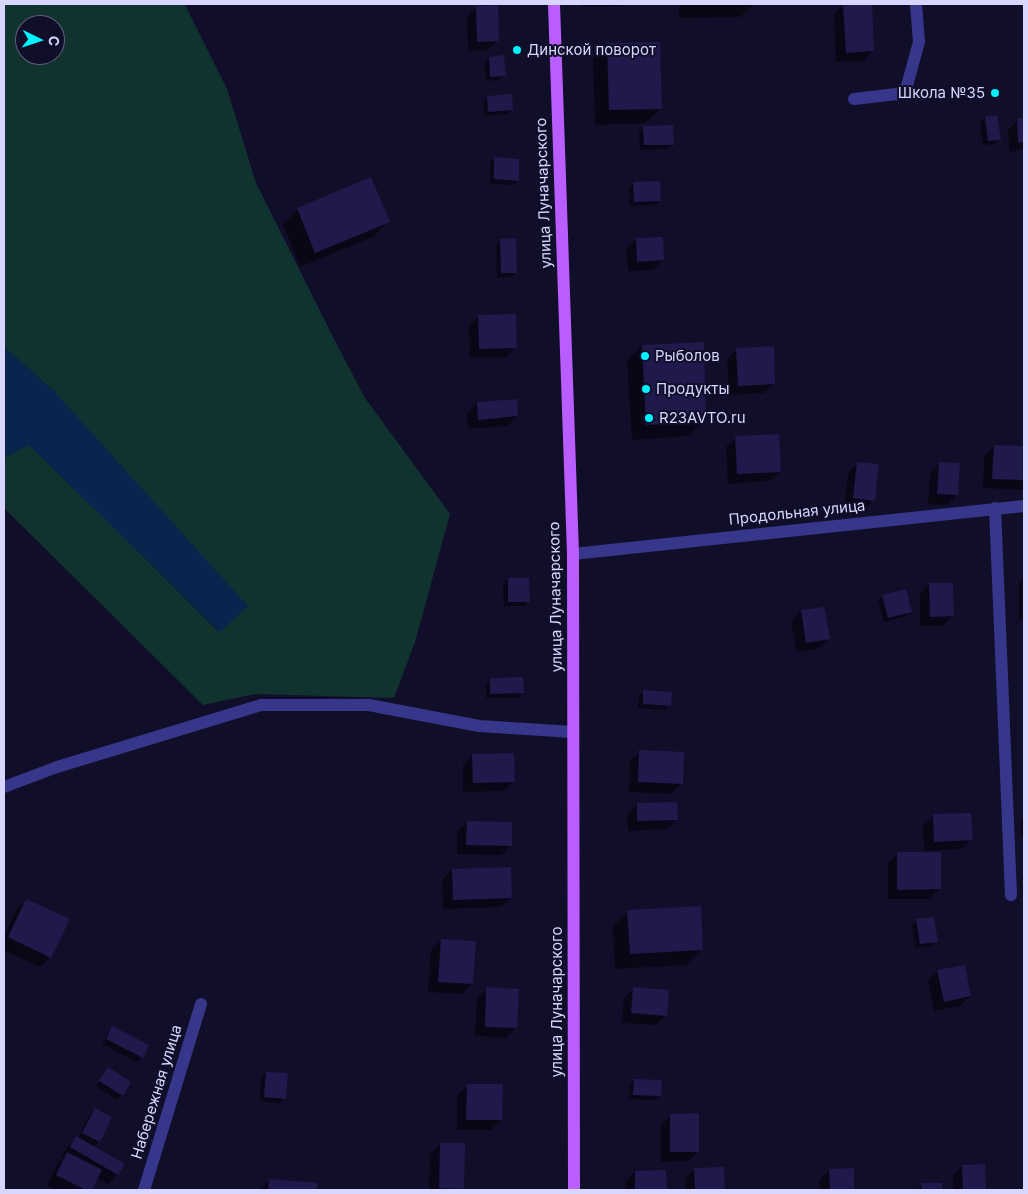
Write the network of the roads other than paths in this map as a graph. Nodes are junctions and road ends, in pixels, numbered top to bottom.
1 (554, 4) edge
2 (916, 4) edge
3 (854, 99) dead end
4 (1024, 506) edge
5 (995, 508) junction
6 (573, 554) junction
7 (573, 732) junction
8 (4, 787) edge
9 (1011, 895) dead end
10 (201, 1004) dead end
11 (144, 1190) edge
12 (574, 1190) edge

1 - 6 main road, улица Луначарского
2 - 3 street
4 - 5 street, Продольная улица
5 - 6 street, Продольная улица
5 - 9 street
6 - 7 main road, улица Луначарского
7 - 8 street
7 - 12 main road, улица Луначарского
10 - 11 street, Набережная улица

